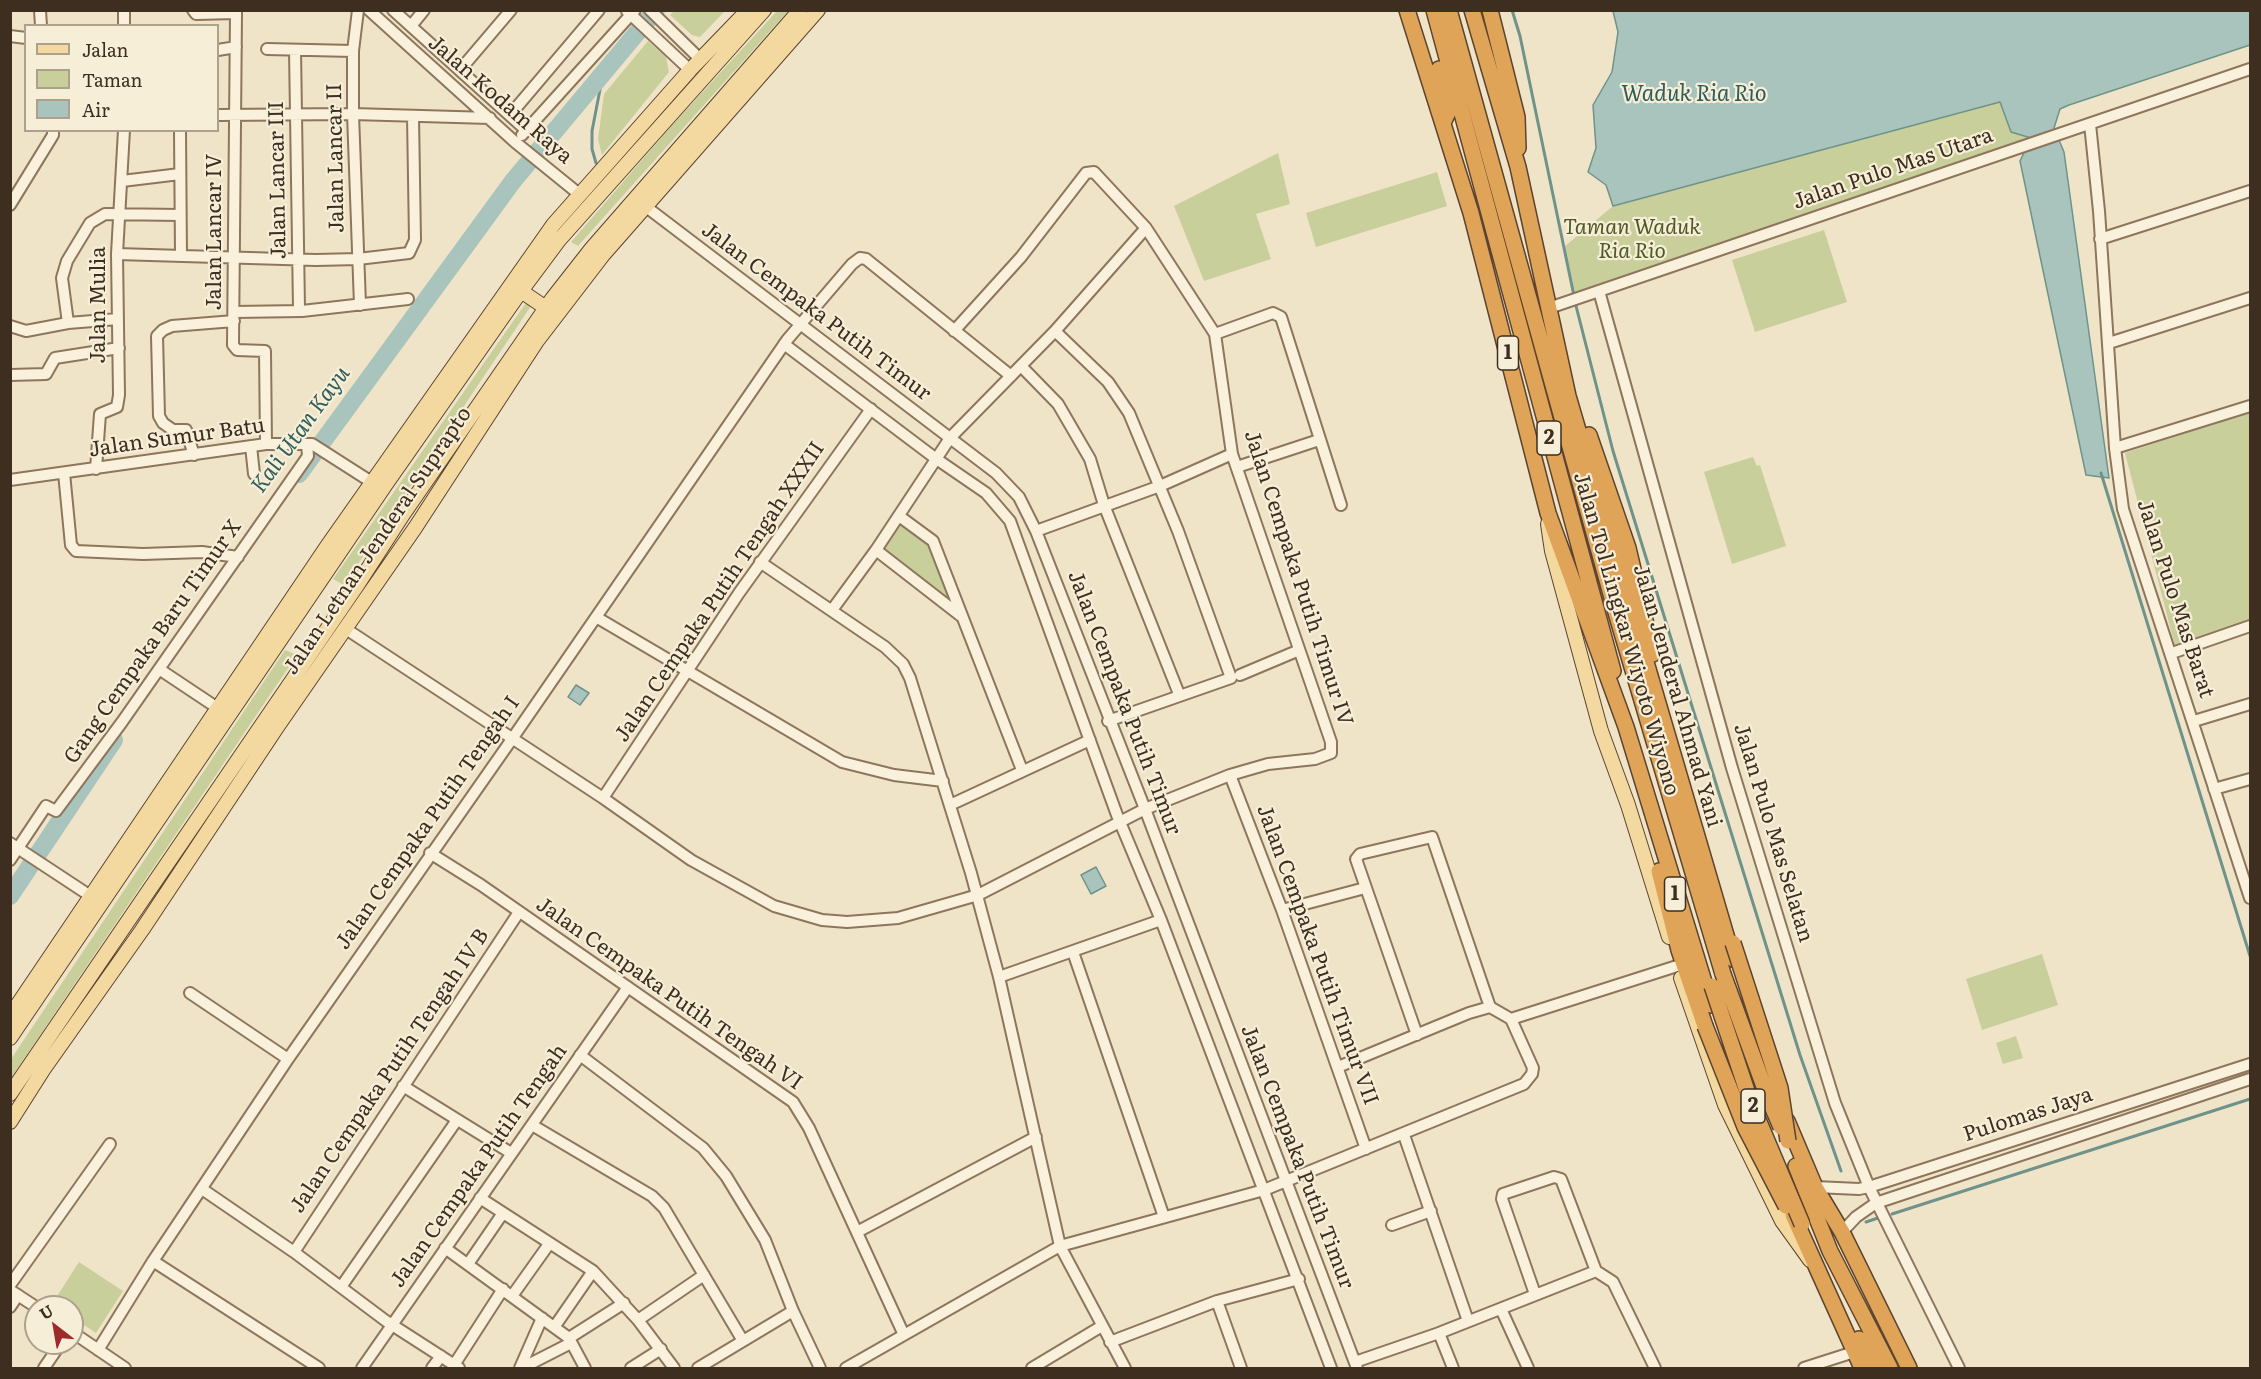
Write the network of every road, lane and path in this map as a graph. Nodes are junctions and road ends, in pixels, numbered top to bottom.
1 (358, 10) edge
2 (369, 10) edge
3 (393, 10) edge
4 (424, 10) edge
5 (511, 10) edge
6 (599, 10) edge
7 (650, 10) edge
8 (748, 10) edge
9 (764, 10) edge
10 (800, 10) edge
11 (818, 10) edge
12 (1407, 10) edge
13 (1425, 10) edge
14 (1434, 10) edge
15 (1449, 10) edge
16 (1472, 10) edge
17 (1490, 10) edge
18 (194, 12) edge
19 (236, 12) edge
20 (630, 15) edge
21 (411, 26) junction
22 (236, 47) junction
23 (219, 50) edge
24 (267, 50) dead end
25 (295, 50) junction
26 (353, 51) junction
27 (701, 60) junction
28 (2250, 69) edge
29 (460, 70) junction
30 (690, 70) junction
31 (763, 73) junction
32 (740, 80) junction
33 (353, 114) junction
34 (219, 115) edge
35 (510, 115) junction
36 (234, 116) junction
37 (297, 116) junction
38 (413, 116) junction
39 (489, 118) junction
40 (1443, 123) junction
41 (2090, 124) junction
42 (526, 130) junction
43 (124, 132) edge
44 (180, 132) edge
45 (53, 133) edge
46 (515, 142) junction
47 (613, 158) junction
48 (1518, 167) junction
49 (180, 174) junction
50 (616, 176) junction
51 (122, 181) junction
52 (2250, 191) edge
53 (579, 194) junction
54 (10, 205) edge
55 (645, 206) junction
56 (120, 214) junction
57 (180, 215) junction
58 (1146, 228) junction
59 (2100, 239) junction
60 (117, 254) junction
61 (181, 256) junction
62 (234, 257) junction
63 (298, 258) junction
64 (358, 259) junction
65 (521, 291) junction
66 (1597, 291) junction
67 (2250, 298) edge
68 (408, 299) dead end
69 (360, 305) junction
70 (1553, 306) junction
71 (546, 308) junction
72 (299, 309) junction
73 (234, 317) junction
74 (118, 319) junction
75 (68, 323) junction
76 (10, 326) edge
77 (954, 331) junction
78 (1055, 331) junction
79 (791, 333) junction
80 (1215, 334) junction
81 (2109, 343) junction
82 (119, 348) junction
83 (1021, 366) junction
84 (10, 375) edge
85 (1011, 376) junction
86 (1567, 380) junction
87 (2250, 406) edge
88 (871, 409) junction
89 (427, 426) junction
90 (406, 434) junction
91 (948, 440) junction
92 (1319, 440) junction
93 (266, 444) junction
94 (310, 444) junction
95 (251, 446) junction
96 (2115, 448) junction
97 (1232, 454) junction
98 (194, 455) junction
99 (937, 456) junction
100 (1237, 467) junction
101 (96, 469) junction
102 (432, 471) junction
103 (64, 473) junction
104 (254, 474) dead end
105 (10, 480) edge
106 (373, 483) junction
107 (1160, 486) junction
108 (435, 496) junction
109 (1104, 505) junction
110 (1341, 505) dead end
111 (898, 516) junction
112 (1548, 520) junction
113 (1036, 531) junction
114 (876, 550) junction
115 (238, 557) junction
116 (760, 562) junction
117 (832, 610) junction
118 (596, 616) junction
119 (962, 616) junction
120 (2250, 626) edge
121 (346, 630) junction
122 (1297, 651) junction
123 (2172, 653) junction
124 (258, 654) junction
125 (160, 669) junction
126 (689, 671) junction
127 (260, 672) junction
128 (1235, 676) junction
129 (1179, 694) junction
130 (2250, 704) edge
131 (219, 709) junction
132 (1108, 720) junction
133 (2194, 721) junction
134 (277, 727) junction
135 (255, 733) junction
136 (512, 739) junction
137 (1090, 740) junction
138 (1022, 770) junction
139 (1230, 775) junction
140 (2250, 779) edge
141 (943, 782) junction
142 (2214, 789) junction
143 (603, 798) junction
144 (950, 804) junction
145 (1143, 810) junction
146 (1123, 820) junction
147 (19, 848) edge
148 (430, 853) junction
149 (10, 860) edge
150 (2245, 865) edge
151 (1365, 888) junction
152 (978, 895) junction
153 (92, 897) junction
154 (2250, 898) edge
155 (1282, 910) junction
156 (519, 912) junction
157 (1161, 920) junction
158 (1073, 952) junction
159 (1677, 966) junction
160 (999, 977) junction
161 (628, 987) junction
162 (190, 993) dead end
163 (1490, 1007) junction
164 (10, 1016) edge
165 (1511, 1019) junction
166 (1417, 1035) junction
167 (1756, 1036) junction
168 (10, 1038) edge
169 (1725, 1046) junction
170 (580, 1055) junction
171 (288, 1059) junction
172 (2250, 1064) edge
173 (1338, 1067) junction
174 (2250, 1079) edge
175 (403, 1086) junction
176 (1775, 1092) junction
177 (10, 1094) edge
178 (1746, 1106) junction
179 (457, 1120) junction
180 (10, 1122) edge
181 (532, 1125) junction
182 (1404, 1135) junction
183 (1036, 1137) junction
184 (1788, 1140) junction
185 (110, 1144) dead end
186 (1366, 1149) junction
187 (511, 1153) junction
188 (1282, 1183) junction
189 (1815, 1187) junction
190 (1864, 1188) junction
191 (202, 1190) junction
192 (1266, 1190) junction
193 (480, 1198) junction
194 (1873, 1205) junction
195 (1431, 1211) junction
196 (503, 1213) junction
197 (1164, 1217) junction
198 (1802, 1224) junction
199 (1392, 1225) dead end
200 (857, 1232) junction
201 (1842, 1232) junction
202 (549, 1244) junction
203 (1060, 1246) junction
204 (445, 1248) junction
205 (294, 1252) junction
206 (153, 1261) junction
207 (468, 1264) junction
208 (1817, 1269) junction
209 (1596, 1270) junction
210 (593, 1271) junction
211 (704, 1275) junction
212 (1299, 1279) junction
213 (10, 1285) edge
214 (341, 1287) junction
215 (503, 1289) junction
216 (14, 1293) edge
217 (1535, 1294) junction
218 (512, 1296) junction
219 (1217, 1301) junction
220 (624, 1303) junction
221 (10, 1307) edge
222 (1501, 1309) junction
223 (793, 1311) junction
224 (542, 1318) junction
225 (638, 1320) junction
226 (1468, 1321) junction
227 (392, 1325) junction
228 (555, 1326) junction
229 (1102, 1326) junction
230 (1439, 1333) junction
231 (904, 1335) junction
232 (84, 1340) edge
233 (570, 1340) junction
234 (743, 1341) junction
235 (1110, 1342) junction
236 (661, 1349) junction
237 (98, 1350) junction
238 (1854, 1352) junction
239 (53, 1355) edge
240 (441, 1356) junction
241 (1356, 1365) edge
242 (457, 1367) edge
243 (44, 1368) edge
244 (125, 1368) edge
245 (319, 1368) edge
246 (362, 1368) edge
247 (432, 1368) edge
248 (521, 1368) edge
249 (585, 1368) edge
250 (631, 1368) edge
251 (674, 1368) edge
252 (698, 1368) edge
253 (820, 1368) edge
254 (846, 1368) edge
255 (1032, 1368) edge
256 (1125, 1368) edge
257 (1240, 1368) edge
258 (1331, 1368) edge
259 (1453, 1368) edge
260 (1528, 1368) edge
261 (1655, 1368) edge
262 (1804, 1368) edge
263 (1862, 1368) edge
264 (1874, 1368) edge
265 (1890, 1368) edge
266 (1909, 1368) edge
267 (1959, 1368) edge

1 - 26 street, Jalan Lancar II
2 - 39 street, Jalan Kodam Raya
3 - 21 street
4 - 21 street
5 - 29 street
6 - 35 street
7 - 27 street
8 - 27 main road, Jalan Letnan Jenderal Suprapto
9 - 50 main road, Jalan Letnan Jenderal Suprapto
10 - 32 main road, Jalan Letnan Jenderal Suprapto
11 - 31 main road, Jalan Letnan Jenderal Suprapto
12 - 40 highway, 1
13 - 40 highway, 1
14 - 198 highway, Jalan Tol Lingkar Wiyoto Wiyono / 2, bridge
15 - 184 highway, Jalan Tol Lingkar Wiyoto Wiyono / 2, bridge
16 - 48 highway, Jalan Jenderal Ahmad Yani / 1
17 - 48 highway
18 - 19 street
19 - 22 street, Jalan Lancar IV
20 - 30 street
20 - 42 street
21 - 29 street
22 - 23 street
22 - 36 street, Jalan Lancar IV
24 - 25 street
25 - 26 street
25 - 37 street, Jalan Lancar III
26 - 33 street, Jalan Lancar II
27 - 30 main road, Jalan Letnan Jenderal Suprapto
28 - 41 street, Jalan Pulo Mas Utara
29 - 35 street
30 - 47 main road, Jalan Letnan Jenderal Suprapto
31 - 32 main road
31 - 55 main road, Jalan Letnan Jenderal Suprapto
32 - 71 main road, Jalan Letnan Jenderal Suprapto
33 - 37 street
33 - 38 street
33 - 64 street, Jalan Lancar II
34 - 36 street
35 - 42 street
36 - 37 street
36 - 62 street, Jalan Lancar IV
37 - 63 street, Jalan Lancar III
38 - 39 street
38 - 64 street
39 - 46 street, Jalan Kodam Raya
40 - 112 highway, 1
41 - 59 street, Jalan Pulo Mas Barat
41 - 66 street, Jalan Pulo Mas Utara
42 - 46 street
43 - 51 street, Jalan Mulia
44 - 49 street
45 - 54 street
46 - 53 street, Jalan Kodam Raya
47 - 50 main road
47 - 53 main road, Jalan Letnan Jenderal Suprapto
48 - 70 highway, Jalan Jenderal Ahmad Yani / 1
49 - 51 street
49 - 57 street
50 - 65 main road, Jalan Letnan Jenderal Suprapto
51 - 56 street, Jalan Mulia
52 - 59 street
53 - 90 main road, Jalan Letnan Jenderal Suprapto
55 - 79 street, Jalan Cempaka Putih Timur
55 - 108 main road, Jalan Letnan Jenderal Suprapto
56 - 57 street
56 - 60 street, Jalan Mulia
56 - 75 street
57 - 61 street
58 - 77 street, Jalan Cempaka Putih Timur IV
58 - 78 street
58 - 80 street, Jalan Cempaka Putih Timur IV
59 - 81 street, Jalan Pulo Mas Barat
60 - 61 street
60 - 74 street, Jalan Mulia
61 - 62 street
62 - 63 street
62 - 73 street, Jalan Lancar IV
63 - 64 street
63 - 72 street, Jalan Lancar III
64 - 69 street, Jalan Lancar II
65 - 71 main road
65 - 89 main road, Jalan Letnan Jenderal Suprapto
66 - 70 street, Jalan Pulo Mas Utara
66 - 190 street, Jalan Pulo Mas Selatan
67 - 81 street
68 - 69 street
69 - 72 street
70 - 86 highway, Jalan Jenderal Ahmad Yani / 1
71 - 102 main road, Jalan Letnan Jenderal Suprapto
72 - 73 street
73 - 93 street, Jalan Lancar IV
73 - 98 street
74 - 75 street
74 - 82 street, Jalan Mulia
75 - 76 street
77 - 79 street, Jalan Cempaka Putih Tengah I
77 - 85 street
78 - 83 street
78 - 107 street
79 - 88 street
79 - 91 street, Jalan Cempaka Putih Timur
79 - 118 street, Jalan Cempaka Putih Tengah I
80 - 92 street
80 - 97 street, Jalan Cempaka Putih Timur IV
81 - 96 street, Jalan Pulo Mas Barat
82 - 84 street
82 - 101 street, Jalan Mulia
83 - 85 street
83 - 109 street
85 - 91 street
86 - 167 highway, Jalan Jenderal Ahmad Yani / 1
86 - 184 highway, bridge
87 - 96 street
88 - 99 street
88 - 116 street, Jalan Cempaka Putih Tengah XXXII
89 - 90 main road
89 - 127 main road, Jalan Letnan Jenderal Suprapto
90 - 106 main road, Jalan Letnan Jenderal Suprapto
91 - 99 street
91 - 113 street, Jalan Cempaka Putih Timur
92 - 100 street
92 - 110 street
93 - 94 street, Jalan Sumur Batu
93 - 95 street, Jalan Sumur Batu
94 - 106 street
94 - 115 street, Gang Cempaka Baru Timur X
95 - 98 street, Jalan Sumur Batu
95 - 104 street
96 - 123 street, Jalan Pulo Mas Barat
97 - 100 street, Jalan Cempaka Putih Timur IV
97 - 107 street
98 - 101 street, Jalan Sumur Batu
99 - 111 street
99 - 137 street
100 - 122 street, Jalan Cempaka Putih Timur IV
101 - 103 street, Jalan Sumur Batu
102 - 108 main road
102 - 135 main road, Jalan Letnan Jenderal Suprapto
103 - 105 street, Jalan Sumur Batu
103 - 115 street
106 - 124 main road, Jalan Letnan Jenderal Suprapto
107 - 109 street
107 - 128 street
108 - 121 main road, Jalan Letnan Jenderal Suprapto
109 - 113 street
109 - 129 street
111 - 114 street
111 - 119 street
112 - 159 main road, 1
112 - 169 highway, 1
112 - 198 highway, bridge
113 - 132 street, Jalan Cempaka Putih Timur
114 - 117 street
114 - 119 street
115 - 125 street, Gang Cempaka Baru Timur X
116 - 117 street
116 - 126 street, Jalan Cempaka Putih Tengah XXXII
117 - 141 street
118 - 126 street
118 - 136 street, Jalan Cempaka Putih Tengah I
119 - 138 street
120 - 123 street
121 - 134 main road, Jalan Letnan Jenderal Suprapto
121 - 136 street
122 - 128 street
122 - 139 street, Jalan Cempaka Putih Timur IV
123 - 133 street, Jalan Pulo Mas Barat
124 - 127 main road
124 - 131 main road, Jalan Letnan Jenderal Suprapto
125 - 131 street
125 - 147 street, Gang Cempaka Baru Timur X
126 - 141 street
126 - 143 street, Jalan Cempaka Putih Tengah XXXII
127 - 168 main road, Jalan Letnan Jenderal Suprapto
128 - 129 street
129 - 132 street
130 - 133 street
131 - 153 main road, Jalan Letnan Jenderal Suprapto
132 - 145 street, Jalan Cempaka Putih Timur
133 - 142 street, Jalan Pulo Mas Barat
134 - 135 main road
134 - 180 main road, Jalan Letnan Jenderal Suprapto
135 - 177 main road, Jalan Letnan Jenderal Suprapto
136 - 143 street
136 - 148 street, Jalan Cempaka Putih Tengah I
137 - 138 street
137 - 146 street
138 - 144 street
139 - 145 street
139 - 155 street, Jalan Cempaka Putih Timur VII
140 - 142 street
141 - 144 street
142 - 150 street, Jalan Pulo Mas Barat
143 - 152 street
144 - 152 street
145 - 146 street
145 - 188 street, Jalan Cempaka Putih Timur
146 - 152 street
146 - 157 street
147 - 149 street
147 - 153 street
148 - 156 street, Jalan Cempaka Putih Tengah VI
148 - 171 street, Jalan Cempaka Putih Tengah I
150 - 154 street, Jalan Pulo Mas Barat
151 - 155 street
151 - 163 street
151 - 166 street
152 - 160 street
153 - 164 main road, Jalan Letnan Jenderal Suprapto
155 - 173 street, Jalan Cempaka Putih Timur VII
156 - 161 street, Jalan Cempaka Putih Tengah VI
156 - 175 street, Jalan Cempaka Putih Tengah IV B
157 - 158 street
157 - 192 street
158 - 160 street
158 - 197 street
159 - 165 street
159 - 208 main road, 1
160 - 183 street
161 - 170 street, Jalan Cempaka Putih Tengah
161 - 200 street, Jalan Cempaka Putih Tengah VI
162 - 171 street
163 - 165 street
163 - 166 street
165 - 182 street
166 - 173 street
167 - 169 highway
167 - 176 highway, Jalan Jenderal Ahmad Yani / 1
169 - 178 highway, 1
170 - 181 street, Jalan Cempaka Putih Tengah
170 - 223 street
171 - 191 street, Jalan Cempaka Putih Tengah I
172 - 190 street, Pulomas Jaya
173 - 186 street, Jalan Cempaka Putih Timur VII
174 - 194 street, Pulomas Jaya
175 - 179 street
175 - 205 street, Jalan Cempaka Putih Tengah IV B
176 - 178 highway
176 - 189 highway, Jalan Jenderal Ahmad Yani / 1
178 - 208 highway, 1
179 - 187 street
179 - 214 street
181 - 187 street, Jalan Cempaka Putih Tengah
181 - 211 street
182 - 186 street
182 - 195 street
183 - 200 street
183 - 203 street
184 - 265 highway, 2
185 - 213 street
186 - 188 street
187 - 193 street, Jalan Cempaka Putih Tengah
188 - 192 street
188 - 241 street, Jalan Cempaka Putih Timur
189 - 190 street, Pulomas Jaya
189 - 201 highway, Jalan Jenderal Ahmad Yani / 1
190 - 194 street, Jalan Pulo Mas Selatan
191 - 205 street
191 - 206 street, Jalan Cempaka Putih Tengah I
192 - 197 street
192 - 212 street
193 - 196 street
193 - 204 street, Jalan Cempaka Putih Tengah
194 - 201 street, Pulomas Jaya
194 - 267 street, Jalan Pulo Mas Selatan
195 - 199 street
195 - 226 street
196 - 202 street
196 - 207 street
197 - 203 street
198 - 264 highway, 2
200 - 231 street, Jalan Cempaka Putih Tengah VI
201 - 266 highway, Jalan Jenderal Ahmad Yani / 1
202 - 210 street
202 - 218 street
203 - 229 street
203 - 231 street
204 - 207 street
204 - 227 street, Jalan Cempaka Putih Tengah
205 - 214 street
206 - 237 street, Jalan Cempaka Putih Tengah I
206 - 245 street
207 - 215 street
208 - 238 highway, 1
209 - 217 street
209 - 217 street
209 - 261 street
210 - 220 street
210 - 228 street
211 - 225 street
211 - 234 street
212 - 219 street
212 - 258 street
214 - 227 street
215 - 218 street
215 - 242 street
216 - 221 street
217 - 222 street
218 - 224 street
219 - 235 street
219 - 257 street
220 - 225 street
220 - 233 street
222 - 226 street
222 - 260 street
223 - 234 street
223 - 253 street
224 - 228 street
224 - 248 street
225 - 236 street
226 - 230 street
227 - 240 street
227 - 246 street, Jalan Cempaka Putih Tengah
228 - 233 street
229 - 235 street
229 - 255 street
230 - 241 street
230 - 259 street
231 - 254 street
232 - 237 street
233 - 248 street
233 - 249 street
234 - 252 street
235 - 256 street
236 - 250 street
236 - 251 street
237 - 244 street
238 - 262 street
238 - 263 highway, 1
239 - 243 street
240 - 242 street
240 - 247 street

